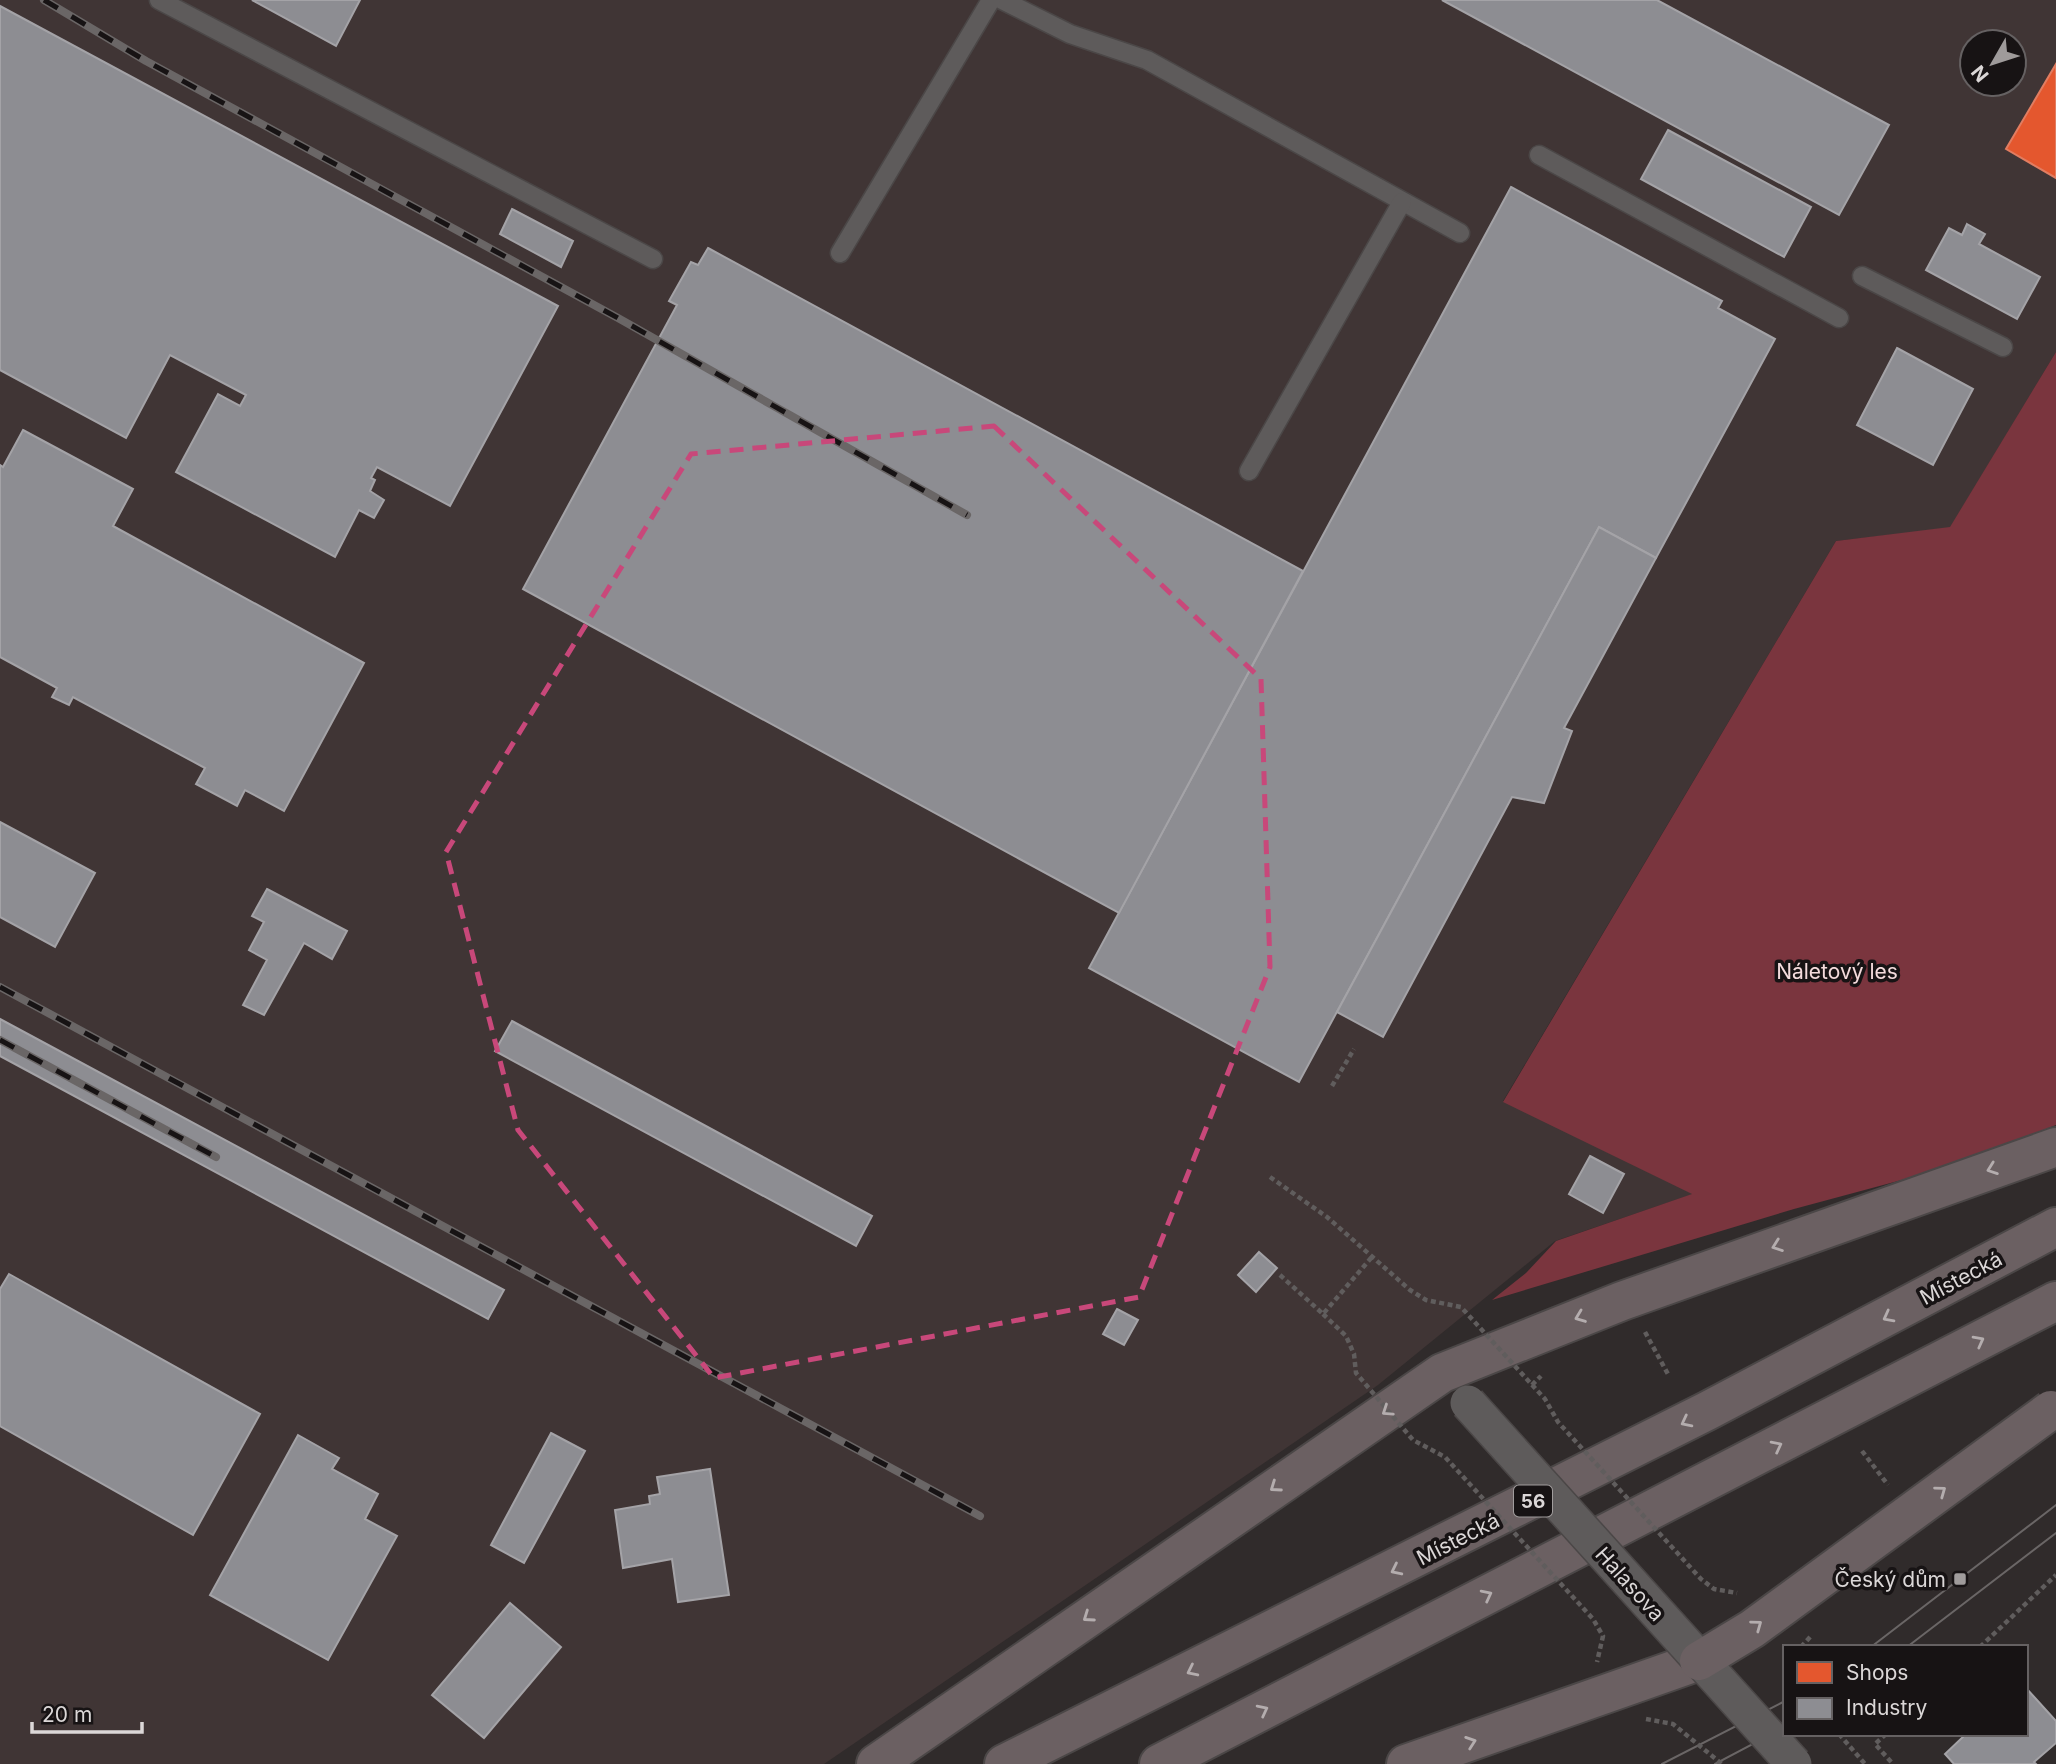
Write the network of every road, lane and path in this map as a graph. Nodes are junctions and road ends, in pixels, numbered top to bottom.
1 (159, 0) edge
2 (991, 0) edge
3 (1002, 0) edge
4 (1539, 155) dead end
5 (1402, 202) junction
6 (1460, 233) dead end
7 (840, 253) dead end
8 (653, 259) dead end
9 (1862, 276) dead end
10 (1839, 318) dead end
11 (2003, 347) dead end
12 (1249, 471) dead end
13 (1354, 1049) dead end
14 (1332, 1086) dead end
15 (2056, 1147) edge
16 (1270, 1177) dead end
17 (2056, 1227) edge
18 (1371, 1258) junction
19 (1280, 1275) dead end
20 (2056, 1301) edge
21 (1323, 1314) junction
22 (1499, 1349) junction
23 (1661, 1359) dead end
24 (1669, 1376) dead end
25 (1468, 1403) dead end
26 (2054, 1408) edge
27 (1388, 1410) junction
28 (2056, 1575) edge
29 (1748, 1592) dead end
30 (1982, 1645) edge
31 (1699, 1661) junction
32 (1597, 1662) dead end
33 (1646, 1719) dead end
34 (1841, 1736) edge
35 (1884, 1736) edge
36 (876, 1764) edge
37 (1004, 1764) edge
38 (1159, 1764) edge
39 (1406, 1764) edge
40 (1722, 1764) edge
41 (1794, 1764) edge
42 (1866, 1764) edge
43 (1892, 1764) edge

1 - 8 lane
2 - 7 lane
3 - 5 lane
4 - 10 lane
5 - 6 lane
5 - 12 lane
9 - 11 lane
13 - 14 path
15 -> 22 highway
16 - 18 path, bridge
17 -> 37 highway, Místecká / 56
18 - 21 path
18 - 22 path, bridge
19 - 21 path
38 -> 20 highway
21 - 27 path, bridge
22 - 27 highway
22 - 29 path, bridge
23 - 24 path
25 - 31 street, Halasova, bridge
31 -> 26 highway, bridge
27 - 32 path, bridge
27 -> 36 highway
28 - 30 path
39 -> 31 highway
31 - 41 street, Halasova, bridge
33 - 40 path, bridge
34 - 42 path
35 - 43 path

